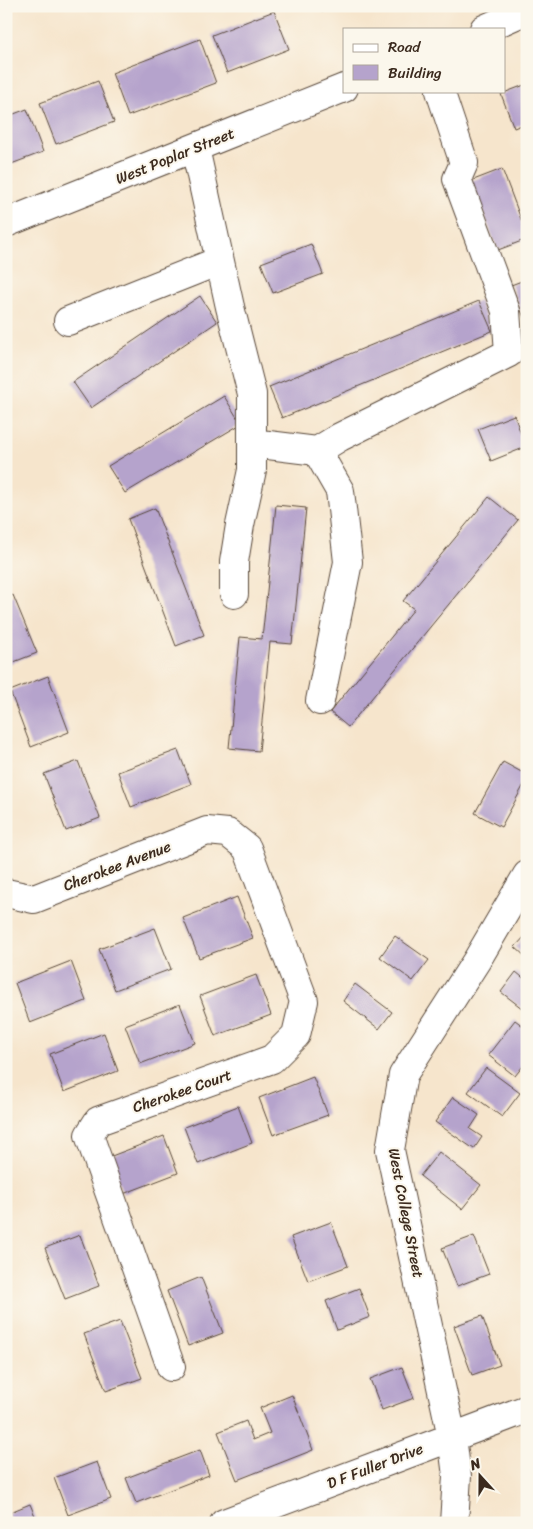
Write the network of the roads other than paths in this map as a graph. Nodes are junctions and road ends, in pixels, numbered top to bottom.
1 (527, 10) edge
2 (486, 28) edge
3 (343, 88) edge
4 (440, 92) edge
5 (195, 148) junction
6 (6, 224) edge
7 (219, 261) junction
8 (68, 321) dead end
9 (252, 443) junction
10 (317, 451) junction
11 (234, 594) dead end
12 (320, 701) dead end
13 (228, 833) joint
14 (527, 875) edge
15 (6, 893) edge
16 (171, 1367) dead end
17 (527, 1408) edge
18 (452, 1436) junction
19 (224, 1523) edge
20 (454, 1523) edge

1 - 2 street
3 - 5 street, West Poplar Street
4 - 10 street
5 - 6 street, West Poplar Street
5 - 7 street
7 - 8 street
7 - 9 street
9 - 10 street
9 - 11 street
10 - 12 street
13 - 15 street, Cherokee Avenue
13 - 16 street, Cherokee Court
14 - 18 street, West College Street
17 - 18 street, D F Fuller Drive
18 - 19 street, D F Fuller Drive
18 - 20 street, West College Street

